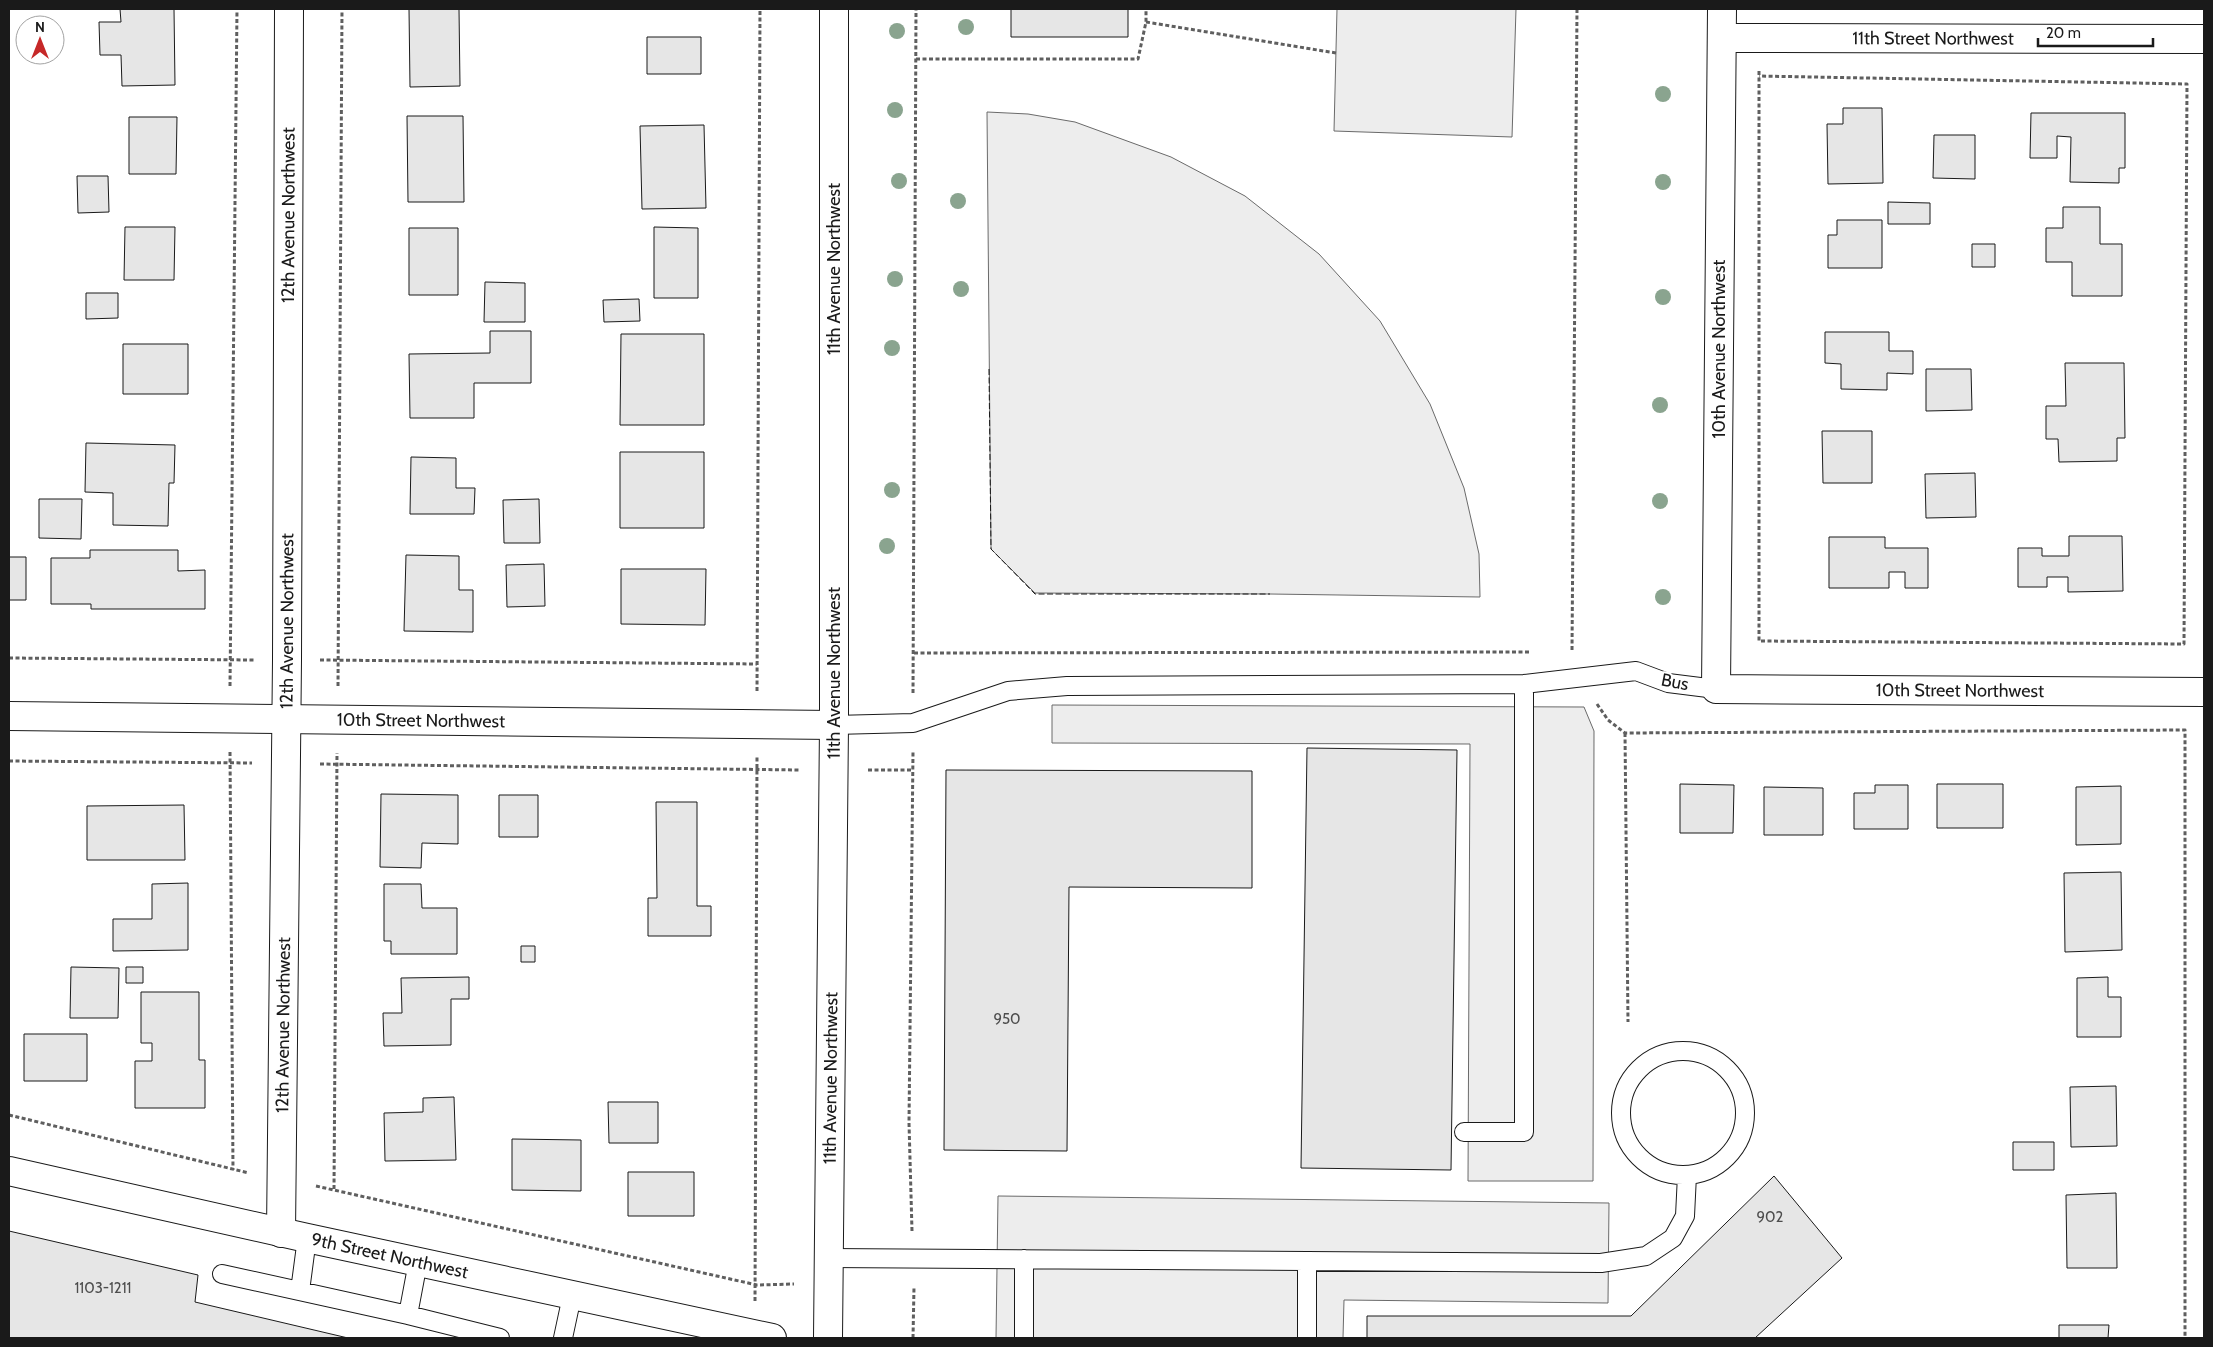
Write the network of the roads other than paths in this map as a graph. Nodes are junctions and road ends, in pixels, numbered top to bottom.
1 (289, 9) edge
2 (834, 9) edge
3 (1722, 9) edge
4 (1722, 38) junction
5 (2204, 39) edge
6 (1524, 684) junction
7 (1716, 689) junction
8 (2204, 692) edge
9 (9, 716) edge
10 (286, 719) junction
11 (834, 724) junction
12 (1464, 1132) dead end
13 (9, 1171) edge
14 (1687, 1176) junction
15 (294, 1236) junction
16 (828, 1258) junction
17 (1024, 1260) junction
18 (1307, 1261) junction
19 (418, 1262) junction
20 (222, 1274) dead end
21 (300, 1291) junction
22 (572, 1296) junction
23 (408, 1315) junction
24 (719, 1333) edge
25 (500, 1338) edge
26 (563, 1338) edge
27 (772, 1338) edge
28 (828, 1338) edge
29 (1024, 1338) edge
30 (1307, 1338) edge

1 - 10 street, 12th Avenue Northwest
2 - 11 street, 11th Avenue Northwest
3 - 4 street, 10th Avenue Northwest
4 - 5 street, 11th Street Northwest
4 - 7 street, 10th Avenue Northwest
6 - 7 lane, Bus
6 - 11 lane
6 - 12 lane
7 - 8 street, 10th Street Northwest
9 - 10 street, 10th Street Northwest
10 - 11 street, 10th Street Northwest
10 - 15 street, 12th Avenue Northwest
11 - 16 street, 11th Avenue Northwest
13 - 15 street, 9th Street Northwest
14 - 14 lane
14 - 18 lane
15 - 19 street, 9th Street Northwest
15 - 21 lane
16 - 17 lane
16 - 28 street, 11th Avenue Northwest
17 - 18 lane
17 - 29 lane
18 - 30 lane
19 - 22 street, 9th Street Northwest
19 - 23 lane
20 - 21 lane
21 - 23 lane
22 - 24 street, 9th Street Northwest
22 - 26 lane
23 - 25 lane
24 - 27 street, 9th Street Northwest

